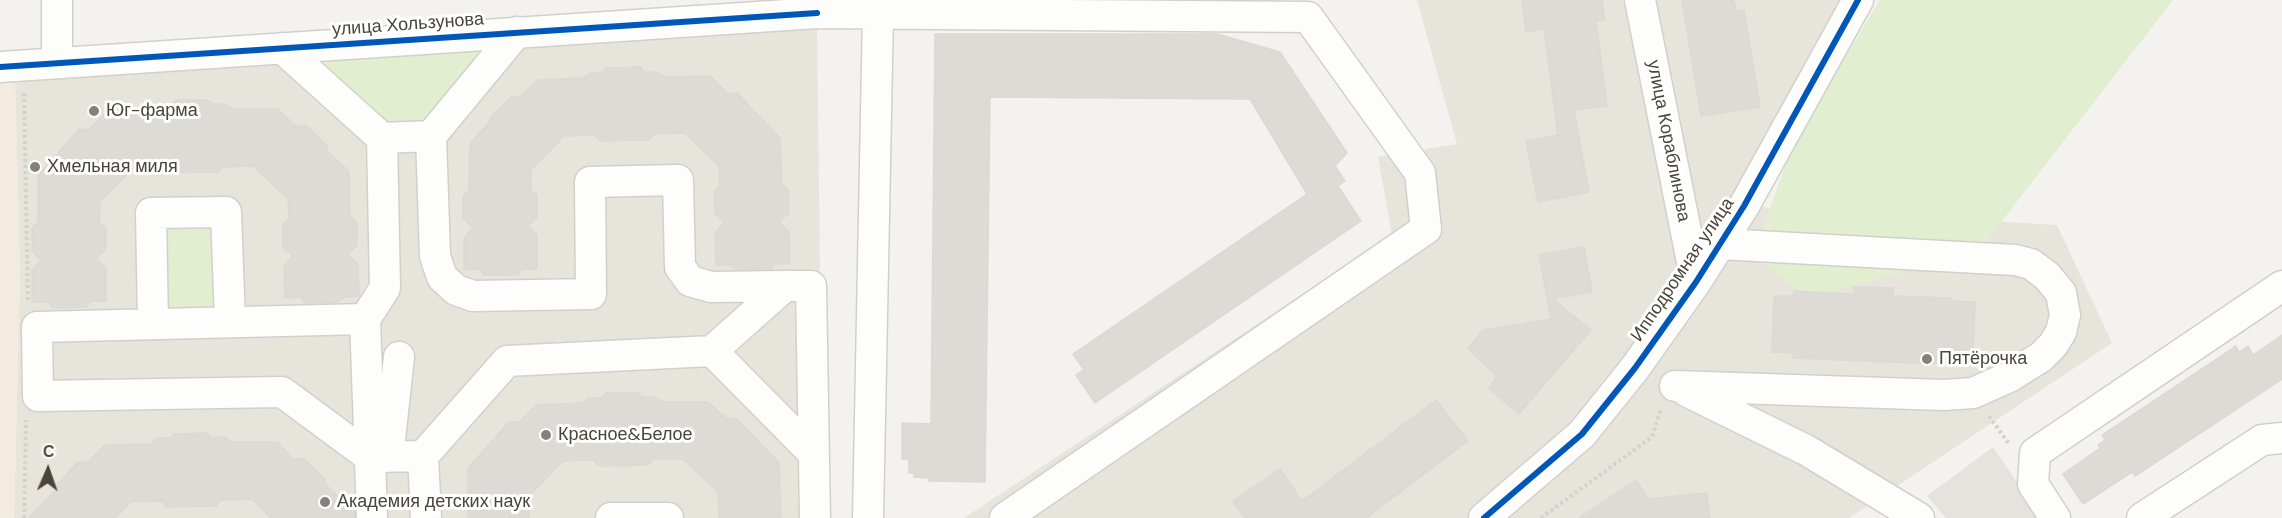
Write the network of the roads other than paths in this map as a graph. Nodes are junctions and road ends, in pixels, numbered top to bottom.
1 (57, 0) edge
2 (1640, 0) edge
3 (1858, 0) edge
4 (878, 13) junction
5 (518, 32) junction
6 (282, 48) junction
7 (57, 63) junction
8 (12, 66) edge
9 (431, 136) junction
10 (382, 138) junction
11 (1720, 244) junction
12 (1696, 282) junction
13 (785, 286) junction
14 (2282, 286) edge
15 (365, 318) junction
16 (230, 321) junction
17 (153, 323) junction
18 (712, 351) junction
19 (399, 357) dead end
20 (1635, 368) junction
21 (1672, 385) junction
22 (2282, 438) edge
23 (813, 453) junction
24 (423, 456) junction
25 (379, 457) junction
26 (372, 518) edge
27 (426, 518) edge
28 (611, 518) edge
29 (668, 518) edge
30 (815, 518) edge
31 (868, 518) edge
32 (1005, 518) edge
33 (1484, 518) edge
34 (1919, 518) edge
35 (2055, 518) edge
36 (2142, 518) edge

1 - 7 street
2 - 12 street, улица Кораблинова
3 - 11 street, Ипподромная улица
4 - 5 street, улица Хользунова
4 - 31 street
4 - 32 street, улица Хользунова
5 - 6 street, улица Хользунова
5 - 9 street
6 - 7 street, улица Хользунова
6 - 10 street
7 - 8 street, улица Хользунова
9 - 10 street
9 - 13 street
10 - 15 street
11 - 12 street, Ипподромная улица
11 - 21 street
12 - 20 street, Ипподромная улица
13 - 18 street
13 - 23 street
14 - 35 street
15 - 16 street
15 - 25 street
16 - 17 street
16 - 17 street
17 - 25 street
18 - 23 street
18 - 24 street
19 - 25 street
20 - 21 street
20 - 33 street, Ипподромная улица
21 - 34 street
22 - 36 street
23 - 30 street
24 - 25 street
24 - 27 street
25 - 26 street
28 - 29 street

